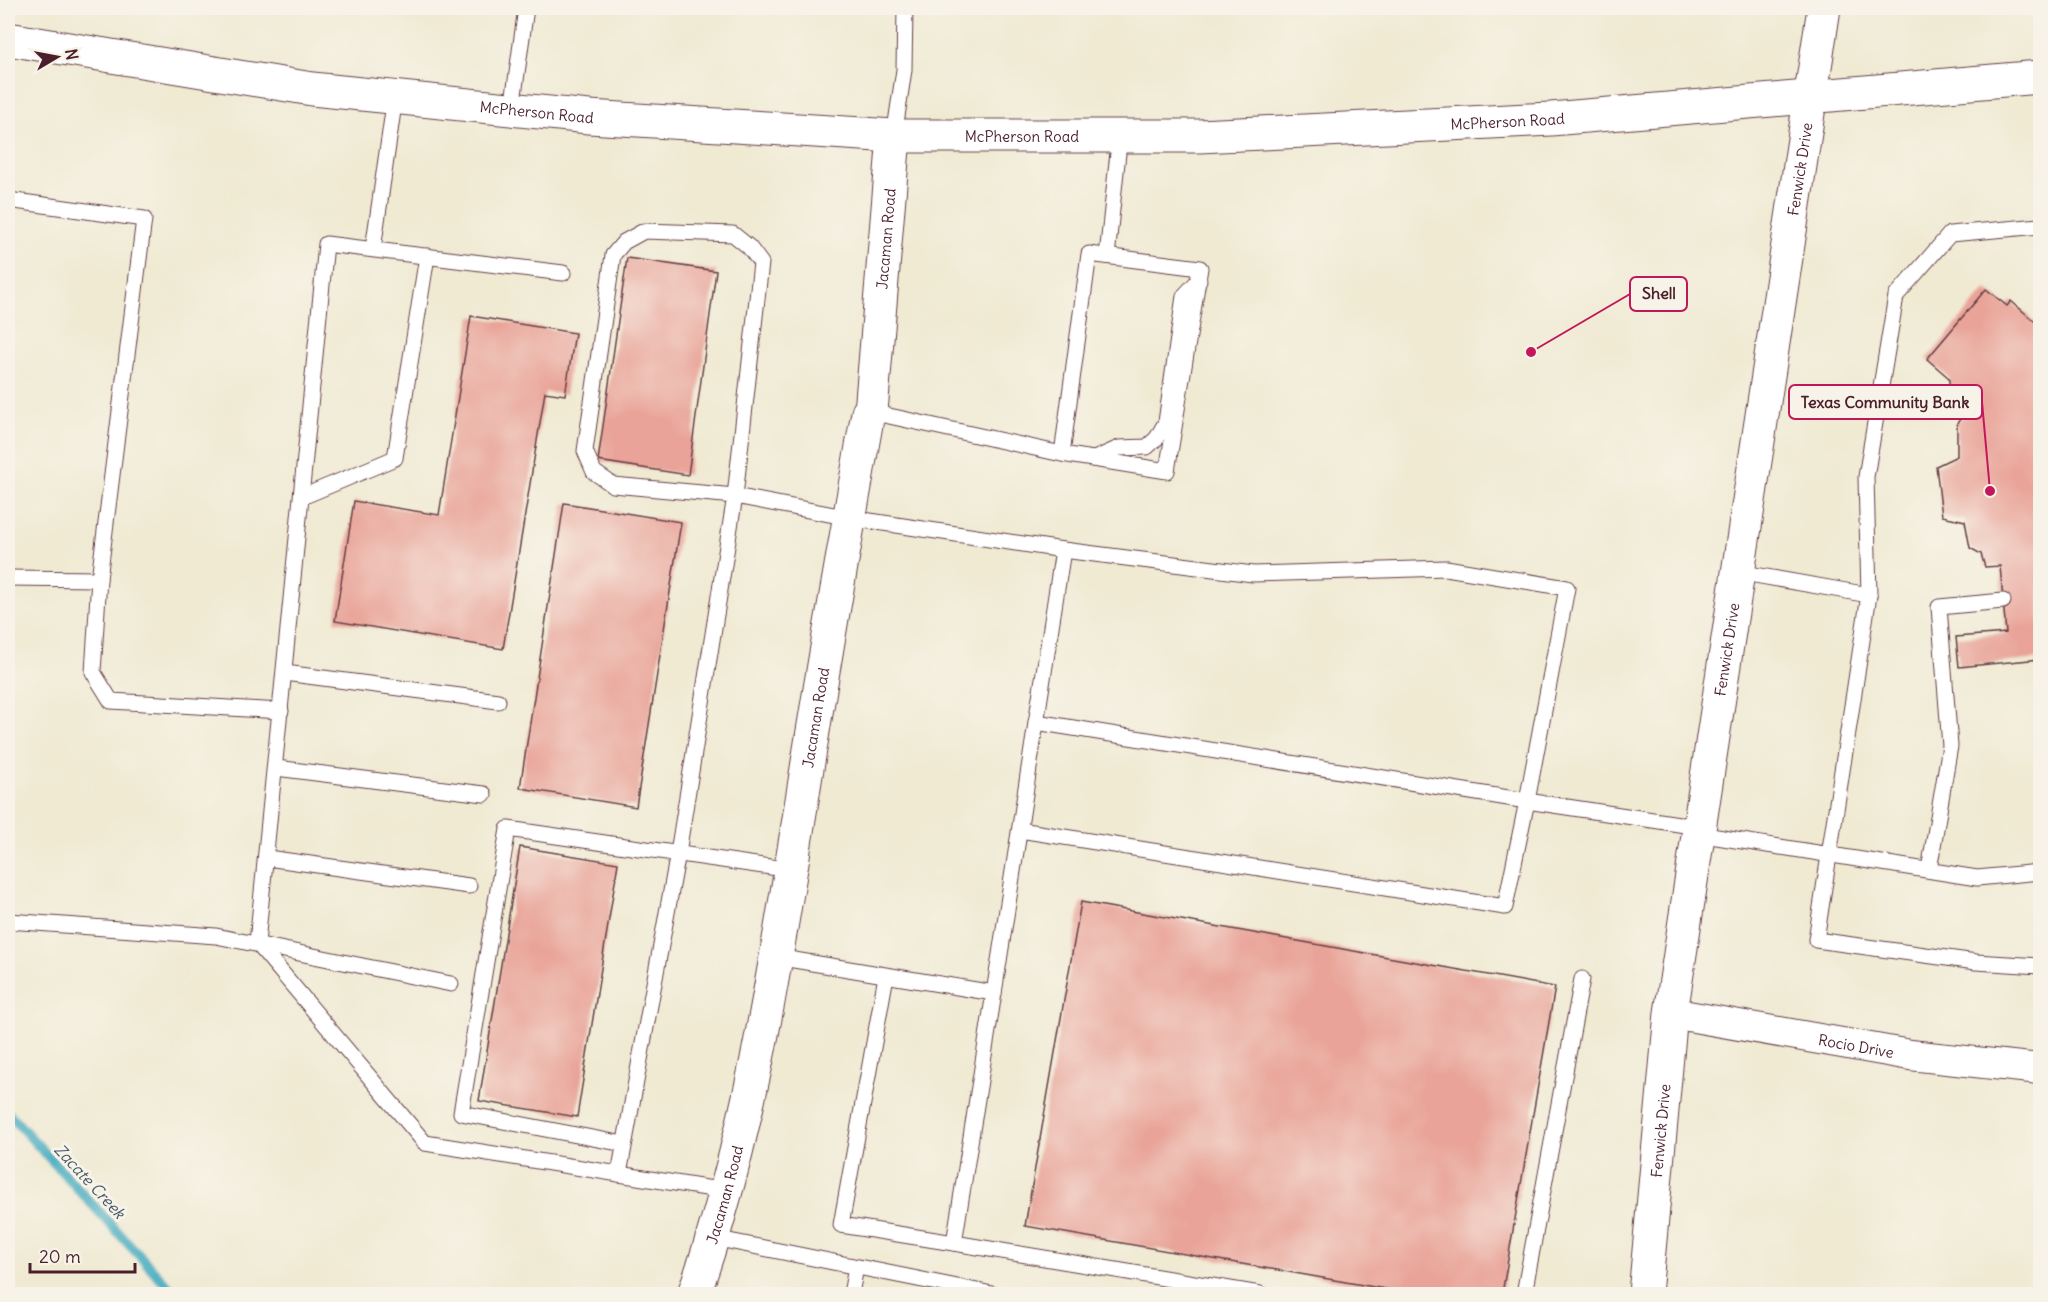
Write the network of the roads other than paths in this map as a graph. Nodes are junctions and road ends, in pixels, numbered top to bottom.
1 (526, 8) edge
2 (904, 8) edge
3 (1824, 8) edge
4 (8, 39) edge
5 (2040, 78) edge
6 (395, 97) junction
7 (1810, 99) junction
8 (512, 109) junction
9 (1120, 134) junction
10 (894, 136) junction
11 (8, 200) edge
12 (2040, 226) edge
13 (373, 249) junction
14 (427, 256) junction
15 (1107, 256) junction
16 (563, 273) dead end
17 (1198, 280) junction
18 (871, 412) junction
19 (1062, 454) junction
20 (1094, 459) junction
21 (735, 496) junction
22 (302, 497) junction
23 (850, 518) junction
24 (1063, 550) junction
25 (1738, 572) junction
26 (8, 578) edge
27 (99, 579) junction
28 (1869, 595) junction
29 (2003, 601) dead end
30 (285, 673) junction
31 (498, 701) dead end
32 (281, 711) junction
33 (1036, 722) junction
34 (276, 768) junction
35 (484, 794) dead end
36 (1527, 801) junction
37 (1020, 830) junction
38 (1699, 831) junction
39 (678, 853) junction
40 (1829, 855) junction
41 (267, 858) junction
42 (790, 870) junction
43 (1929, 870) junction
44 (2040, 872) edge
45 (469, 886) dead end
46 (8, 921) edge
47 (257, 943) junction
48 (776, 957) junction
49 (2040, 966) edge
50 (886, 976) junction
51 (1582, 979) dead end
52 (451, 984) dead end
53 (994, 993) junction
54 (1671, 1013) junction
55 (2040, 1069) edge
56 (624, 1144) junction
57 (620, 1174) junction
58 (725, 1191) junction
59 (714, 1238) junction
60 (954, 1243) junction
61 (856, 1267) junction
62 (970, 1292) edge
63 (694, 1294) edge
64 (851, 1294) edge
65 (992, 1294) edge
66 (1260, 1294) edge
67 (1524, 1294) edge
68 (1645, 1294) edge

1 - 8 lane
2 - 10 lane
3 - 7 main road, Fenwick Drive
4 - 6 main road, McPherson Road
5 - 7 main road, McPherson Road
6 - 8 main road, McPherson Road
6 - 13 lane
7 - 9 main road, McPherson Road
7 - 25 main road, Fenwick Drive
8 - 10 main road, McPherson Road
9 - 10 main road, McPherson Road
9 - 15 lane
10 - 18 main road, Jacaman Road
11 - 27 lane
12 - 28 lane
13 - 14 lane
13 - 22 lane
14 - 16 lane
14 - 22 lane
15 - 17 lane
15 - 19 lane
17 - 20 lane
17 - 20 lane
18 - 19 lane
18 - 23 main road, Jacaman Road
19 - 20 lane
21 - 21 lane
21 - 23 lane
21 - 39 lane
22 - 30 lane
23 - 24 lane
23 - 42 main road, Jacaman Road
24 - 33 lane
24 - 36 lane
25 - 28 lane
25 - 38 main road, Fenwick Drive
26 - 27 lane
27 - 32 lane
28 - 40 lane
29 - 43 lane
30 - 31 lane
30 - 32 lane
32 - 34 lane
33 - 36 lane
33 - 37 lane
34 - 35 lane
34 - 41 lane
36 - 37 lane
36 - 38 lane
37 - 53 lane
38 - 40 lane
38 - 54 main road, Fenwick Drive
39 - 42 lane
39 - 56 lane
39 - 56 lane
40 - 43 lane
40 - 49 lane
41 - 45 lane
41 - 47 lane
42 - 48 main road, Jacaman Road
43 - 44 lane
46 - 47 lane
47 - 52 lane
47 - 57 lane
48 - 50 lane
48 - 58 main road, Jacaman Road
50 - 53 lane
50 - 60 lane
51 - 67 lane
53 - 60 lane
54 - 55 street, Rocio Drive
54 - 68 main road, Fenwick Drive
56 - 57 lane
57 - 58 lane
58 - 59 main road, Jacaman Road
59 - 61 lane
59 - 63 main road, Jacaman Road
60 - 66 lane
61 - 62 lane
61 - 64 lane
62 - 65 lane

